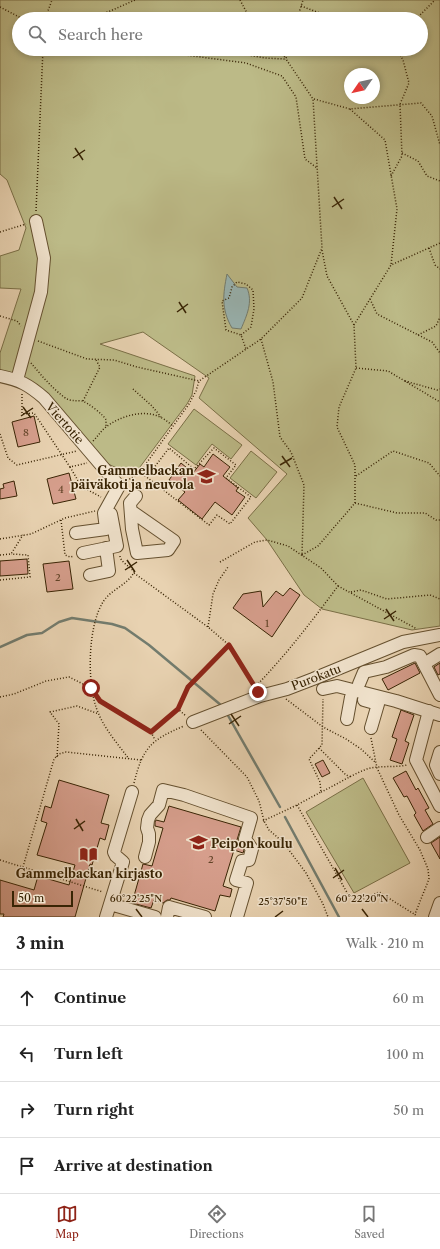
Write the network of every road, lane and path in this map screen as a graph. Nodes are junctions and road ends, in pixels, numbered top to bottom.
1 (52, 0) edge
2 (135, 0) edge
3 (240, 0) edge
4 (303, 0) edge
5 (435, 0) edge
6 (301, 6) junction
7 (0, 7) edge
8 (48, 12) edge
9 (108, 12) edge
10 (247, 12) edge
11 (299, 12) edge
12 (317, 12) edge
13 (423, 12) edge
14 (12, 13) edge
15 (43, 56) edge
16 (200, 56) edge
17 (254, 56) edge
18 (284, 56) edge
19 (287, 56) edge
20 (401, 56) edge
21 (286, 59) junction
22 (313, 99) junction
23 (400, 104) junction
24 (350, 109) junction
25 (440, 145) edge
26 (402, 153) junction
27 (317, 168) junction
28 (391, 176) junction
29 (440, 181) edge
30 (36, 221) junction
31 (0, 232) edge
32 (440, 243) edge
33 (322, 248) junction
34 (429, 248) junction
35 (391, 265) junction
36 (440, 268) edge
37 (370, 299) junction
38 (0, 316) edge
39 (440, 317) edge
40 (354, 325) junction
41 (417, 335) junction
42 (241, 336) junction
43 (29, 338) junction
44 (261, 340) junction
45 (246, 349) junction
46 (440, 353) edge
47 (24, 355) junction
48 (96, 360) junction
49 (356, 368) junction
50 (0, 376) edge
51 (403, 380) junction
52 (199, 381) junction
53 (20, 385) junction
54 (440, 389) edge
55 (133, 390) dead end
56 (84, 401) junction
57 (440, 402) edge
58 (161, 417) junction
59 (173, 426) junction
60 (106, 427) junction
61 (0, 434) edge
62 (89, 444) dead end
63 (80, 450) dead end
64 (62, 454) junction
65 (91, 462) dead end
66 (70, 467) junction
67 (140, 472) junction
68 (355, 476) junction
69 (440, 476) edge
70 (100, 477) dead end
71 (147, 477) junction
72 (119, 486) junction
73 (104, 489) dead end
74 (136, 496) dead end
75 (107, 501) junction
76 (355, 502) junction
77 (131, 511) dead end
78 (61, 520) junction
79 (440, 520) edge
80 (76, 533) dead end
81 (23, 535) junction
82 (0, 539) edge
83 (106, 548) junction
84 (119, 551) dead end
85 (83, 553) joint
86 (11, 554) junction
87 (0, 555) edge
88 (302, 555) junction
89 (220, 562) dead end
90 (228, 567) dead end
91 (134, 572) junction
92 (90, 575) dead end
93 (0, 580) edge
94 (338, 586) junction
95 (350, 593) junction
96 (440, 599) edge
97 (208, 627) junction
98 (440, 635) edge
99 (425, 637) junction
100 (229, 645) junction
101 (440, 654) edge
102 (360, 660) junction
103 (424, 664) junction
104 (364, 672) junction
105 (313, 679) junction
106 (358, 684) dead end
107 (91, 688) junction
108 (323, 689) junction
109 (278, 691) junction
110 (258, 692) junction
111 (440, 695) edge
112 (0, 697) edge
113 (352, 697) junction
114 (178, 709) junction
115 (434, 713) edge
116 (99, 714) junction
117 (347, 720) dead end
118 (193, 722) junction
119 (322, 727) junction
120 (371, 728) joint
121 (151, 732) junction
122 (155, 740) junction
123 (319, 748) junction
124 (440, 752) edge
125 (57, 757) junction
126 (129, 759) junction
127 (140, 760) junction
128 (375, 762) junction
129 (417, 762) junction
130 (377, 768) junction
131 (440, 774) edge
132 (351, 777) junction
133 (132, 792) joint
134 (321, 792) junction
135 (297, 805) junction
136 (440, 806) edge
137 (264, 821) junction
138 (440, 828) edge
139 (427, 837) dead end
140 (145, 857) dead end
141 (0, 860) edge
142 (23, 867) junction
143 (111, 899) junction
144 (440, 903) edge
145 (415, 914) junction
146 (106, 917) edge
147 (155, 917) edge
148 (167, 917) edge
149 (205, 917) edge
150 (237, 917) edge
151 (328, 917) edge
152 (416, 917) edge
153 (435, 917) edge

1 - 8 path
2 - 9 path
3 - 10 path
4 - 6 path
5 - 13 path
6 - 11 path
6 - 12 path
7 - 14 path
15 - 30 path
16 - 27 path
17 - 21 path
18 - 21 path
19 - 21 path
20 - 23 path
21 - 22 path
22 - 24 path
22 - 27 path
23 - 24 path
23 - 25 path
23 - 26 path
24 - 28 path
26 - 28 path
26 - 29 path
27 - 33 path
28 - 35 path
30 - 31 path
30 - 43 street
32 - 34 path
33 - 40 path
33 - 44 path
34 - 35 path
34 - 36 path
35 - 37 path
37 - 40 path
37 - 41 path
38 - 43 path
39 - 41 path
40 - 49 path
41 - 46 path
42 - 42 path
42 - 45 path
43 - 47 street
43 - 48 path
44 - 45 path
44 - 88 path
45 - 52 path
47 - 53 street
47 - 56 path
48 - 52 path
48 - 56 path
49 - 51 path
49 - 68 path
50 - 53 street, Viertotie
51 - 54 path
51 - 57 path
52 - 59 path
53 - 64 path
53 - 72 street, Viertotie
55 - 58 path
56 - 60 path
58 - 59 path
58 - 60 path
59 - 67 path
60 - 62 path
61 - 64 path
63 - 64 path
64 - 66 path
65 - 66 path
66 - 75 path
67 - 71 path
67 - 72 path
68 - 69 path
68 - 76 path
70 - 73 path
71 - 71 path
72 - 75 street
74 - 77 street
75 - 78 path
75 - 80 street
75 - 83 street
76 - 79 path
76 - 88 path
78 - 81 path
78 - 85 path
81 - 82 path
81 - 86 path
83 - 85 street
83 - 92 street
84 - 91 path
86 - 87 path
86 - 93 path
88 - 89 path
88 - 94 path
90 - 97 path
91 - 97 path
91 - 107 path
94 - 95 path
94 - 110 path
95 - 96 path
95 - 99 path
97 - 100 path
98 - 99 street, Purokatu
99 - 102 street, Purokatu
100 - 110 path
100 - 114 path
101 - 103 street
102 - 104 street
102 - 105 street, Purokatu
103 - 104 street
103 - 111 street
104 - 106 street
105 - 108 street
105 - 109 street, Purokatu
107 - 112 path
107 - 116 path
107 - 121 path
108 - 113 street
108 - 115 street
108 - 119 path
109 - 110 street, Purokatu
109 - 119 path
110 - 118 street, Purokatu
113 - 117 street
113 - 120 street
114 - 118 path
114 - 121 path
115 - 129 street
116 - 125 path
116 - 126 path
118 - 122 path
118 - 137 path
119 - 123 path
119 - 128 path
120 - 128 path
121 - 122 path
122 - 127 path
123 - 132 path
123 - 134 path
124 - 131 street
125 - 126 path
125 - 142 path
126 - 127 path
127 - 133 path
128 - 130 path
129 - 130 path
129 - 136 street
130 - 132 path
130 - 145 path
132 - 134 path
133 - 143 street
134 - 135 path
135 - 137 path
135 - 145 path
137 - 151 path
138 - 139 street
140 - 150 street
141 - 142 path
142 - 143 path
143 - 146 street
143 - 147 street
144 - 153 street
145 - 152 path
148 - 149 street

